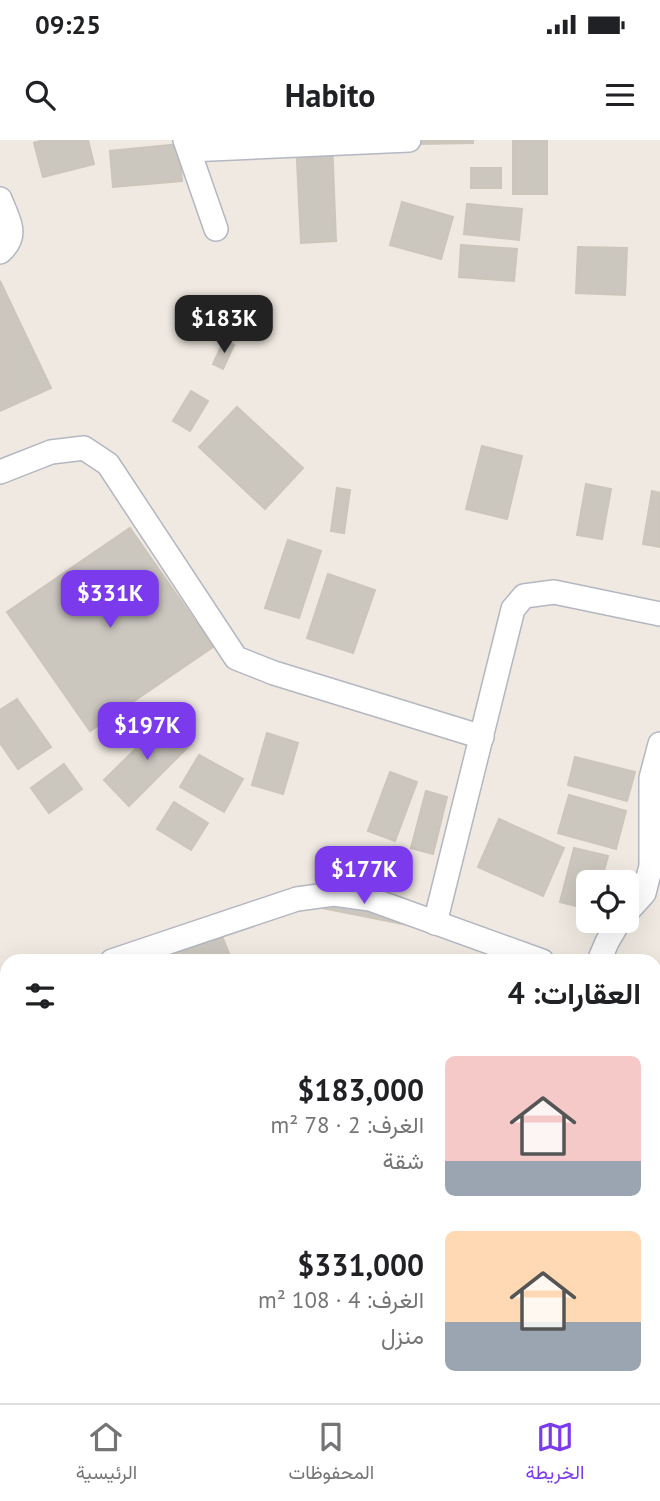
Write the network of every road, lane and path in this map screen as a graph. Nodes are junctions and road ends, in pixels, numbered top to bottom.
1 (409, 140) edge
2 (187, 145) edge
3 (0, 199) edge
4 (216, 229) dead end
5 (0, 252) edge
6 (0, 472) edge
7 (660, 614) edge
8 (482, 737) junction
9 (660, 744) edge
10 (639, 899) edge
11 (435, 923) junction
12 (612, 933) edge
13 (133, 954) edge
14 (522, 954) edge
15 (602, 954) edge

1 - 2 street
2 - 4 street
3 - 5 street
6 - 8 street
7 - 8 street
8 - 11 street
9 - 10 street
11 - 13 street
11 - 14 street
12 - 15 street

